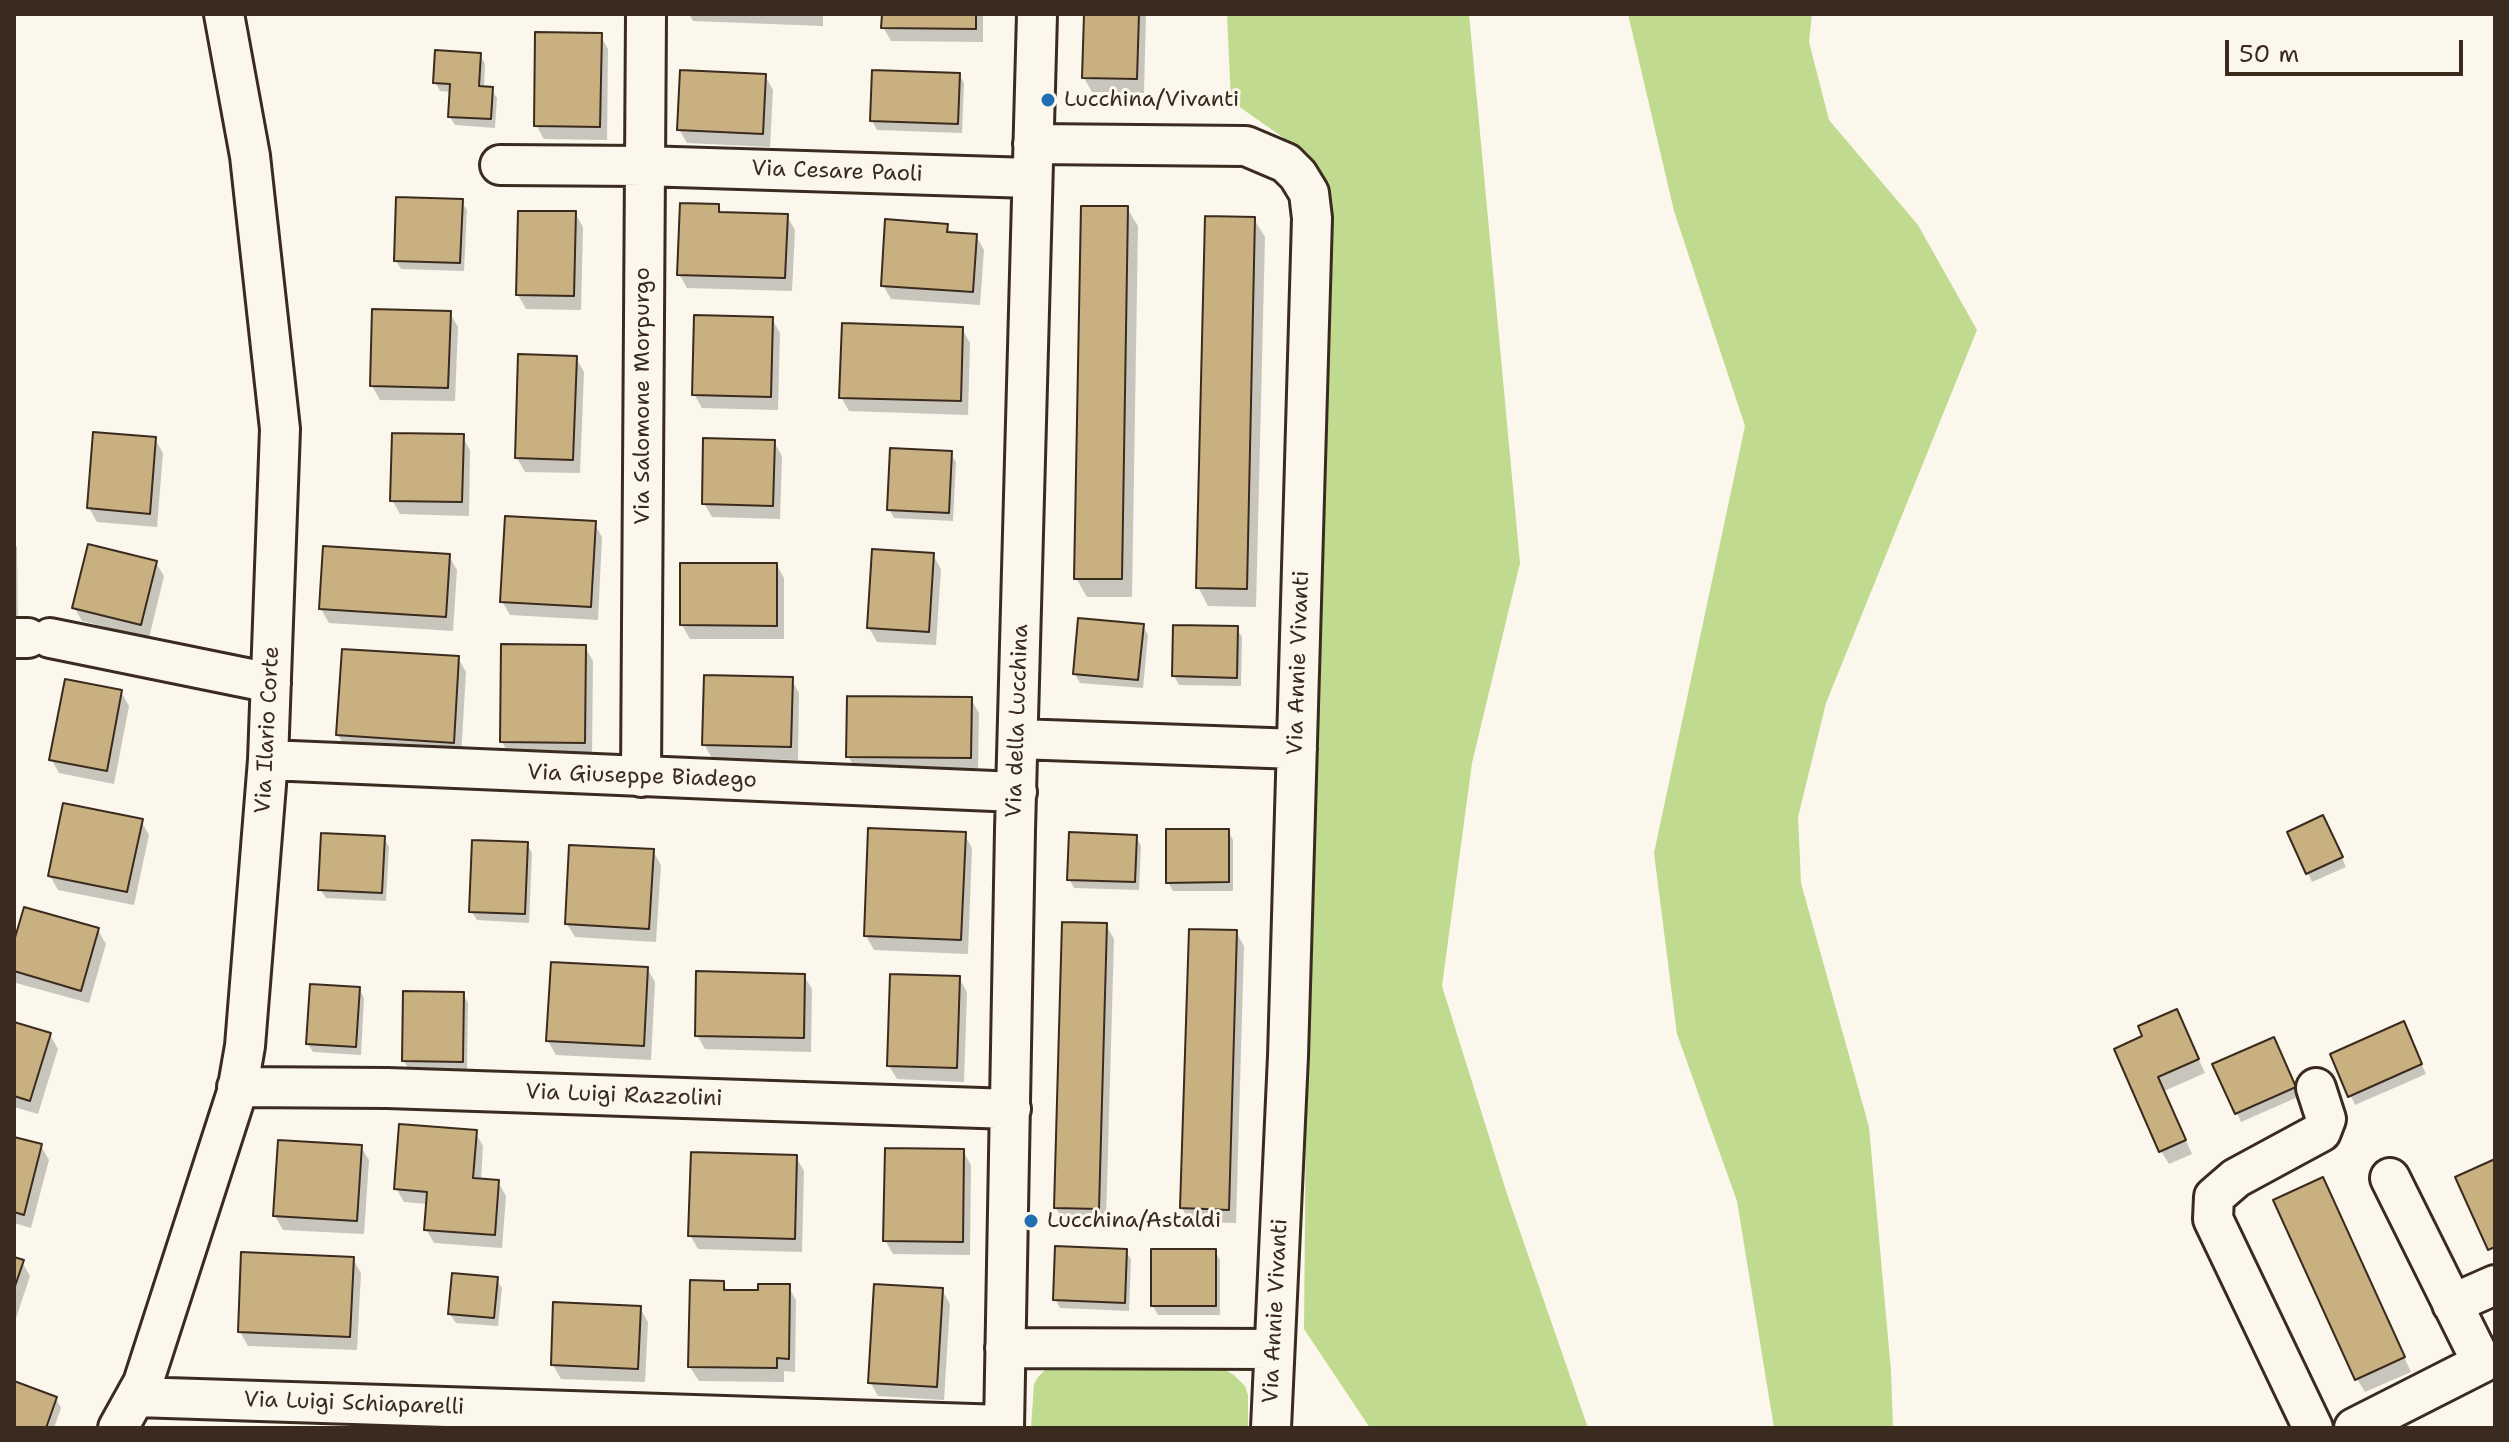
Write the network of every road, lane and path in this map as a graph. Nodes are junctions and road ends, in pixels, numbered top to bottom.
1 (224, 14) edge
2 (646, 14) edge
3 (1037, 14) edge
4 (1032, 161) junction
5 (500, 165) dead end
6 (643, 166) junction
7 (31, 638) edge
8 (271, 683) junction
9 (1018, 739) junction
10 (1297, 749) junction
11 (268, 760) junction
12 (641, 777) junction
13 (1017, 792) junction
14 (237, 1087) junction
15 (2316, 1088) dead end
16 (1011, 1109) junction
17 (2390, 1178) dead end
18 (2495, 1285) edge
19 (2452, 1304) junction
20 (1005, 1348) junction
21 (1273, 1349) junction
22 (2488, 1363) edge
23 (127, 1412) edge
24 (1004, 1426) edge
25 (1271, 1428) edge
26 (2313, 1428) edge
27 (2354, 1428) edge

1 - 8 street, Via Ilario Corte
2 - 6 street, Via Salomone Morpurgo
3 - 4 street, Via della Lucchina
4 - 6 street, Via Cesare Paoli
4 - 9 street, Via della Lucchina
4 - 10 street, Via Annie Vivanti
5 - 6 street, Via Cesare Paoli
6 - 12 street, Via Salomone Morpurgo
7 - 8 street
8 - 11 street, Via Ilario Corte
9 - 10 street
9 - 13 street, Via della Lucchina
10 - 21 street, Via Annie Vivanti
11 - 12 street, Via Giuseppe Biadego
11 - 14 street, Via Ilario Corte
12 - 13 street, Via Giuseppe Biadego
13 - 16 street, Via della Lucchina
14 - 16 street, Via Luigi Razzolini
14 - 23 street, Via Ilario Corte
15 - 26 street
16 - 20 street, Via della Lucchina
17 - 19 street
18 - 19 street
19 - 22 street
20 - 21 street
20 - 24 street, Via della Lucchina
21 - 25 street, Via Annie Vivanti
22 - 27 street
23 - 24 street, Via Luigi Schiaparelli

